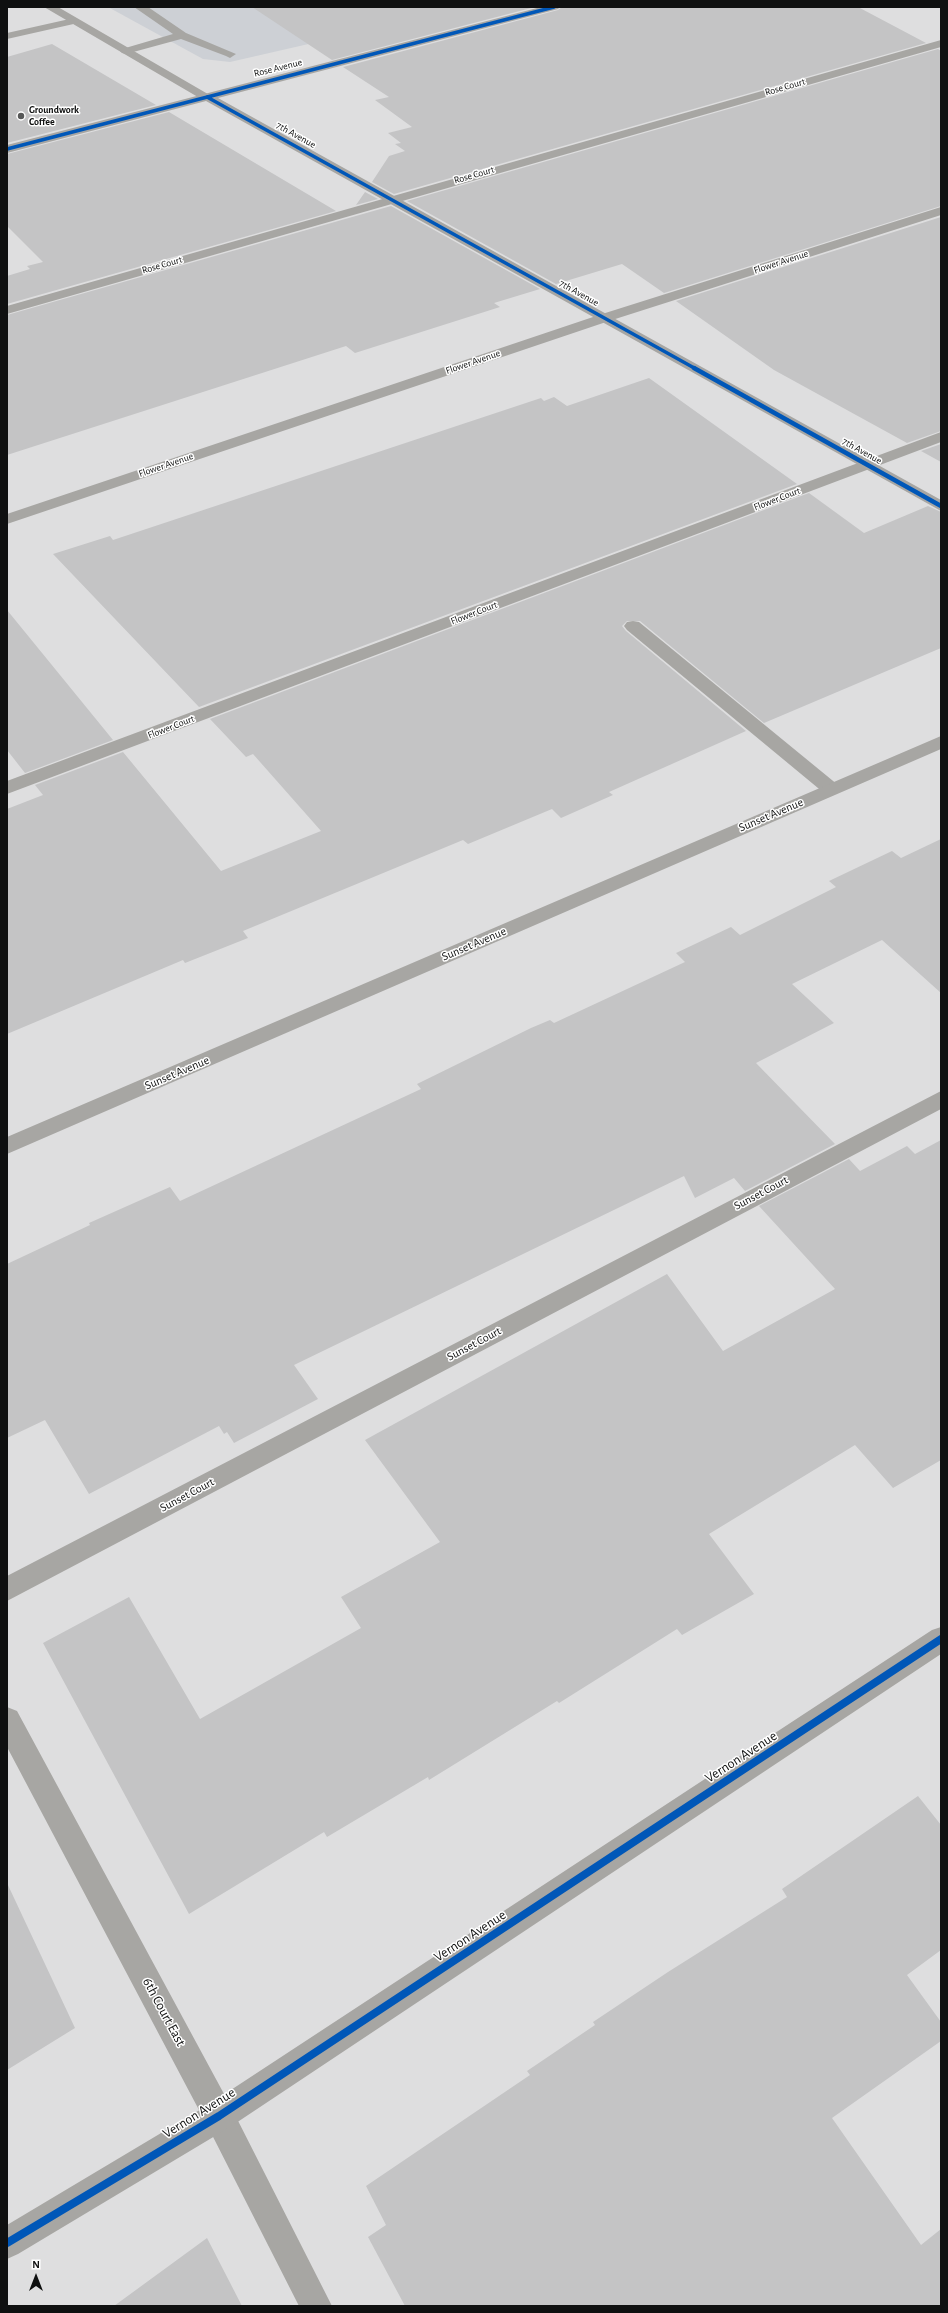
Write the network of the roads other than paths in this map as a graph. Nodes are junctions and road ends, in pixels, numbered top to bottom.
1 (50, 7) edge
2 (140, 7) edge
3 (554, 7) edge
4 (74, 20) junction
5 (182, 35) junction
6 (7, 36) edge
7 (941, 43) edge
8 (126, 52) junction
9 (230, 54) dead end
10 (208, 97) junction
11 (7, 149) edge
12 (391, 199) junction
13 (941, 211) edge
14 (7, 310) edge
15 (604, 318) junction
16 (941, 437) edge
17 (867, 466) junction
18 (941, 506) edge
19 (7, 519) edge
20 (633, 626) dead end
21 (941, 742) edge
22 (7, 788) edge
23 (831, 789) junction
24 (941, 1099) edge
25 (7, 1146) edge
26 (7, 1589) edge
27 (941, 1640) edge
28 (7, 1720) edge
29 (219, 2116) junction
30 (7, 2244) edge
31 (316, 2306) edge

1 - 4 street, 7th Avenue
2 - 5 street
3 - 10 street, Rose Avenue
4 - 6 street
4 - 8 street, 7th Avenue
5 - 8 street
5 - 9 street
7 - 12 street, Rose Court
8 - 10 street, 7th Avenue
10 - 11 street, Rose Avenue
10 - 12 street, 7th Avenue
12 - 14 street, Rose Court
12 - 15 street, 7th Avenue
13 - 15 street, Flower Avenue
15 - 17 street, 7th Avenue
15 - 19 street, Flower Avenue
16 - 17 street, Flower Court
17 - 18 street, 7th Avenue
17 - 22 street, Flower Court
20 - 23 street
21 - 23 street, Sunset Avenue
23 - 25 street, Sunset Avenue
24 - 26 street, Sunset Court
27 - 29 street, Vernon Avenue
28 - 29 street, 6th Court East
29 - 30 street, Vernon Avenue
29 - 31 street, 6th Court East

